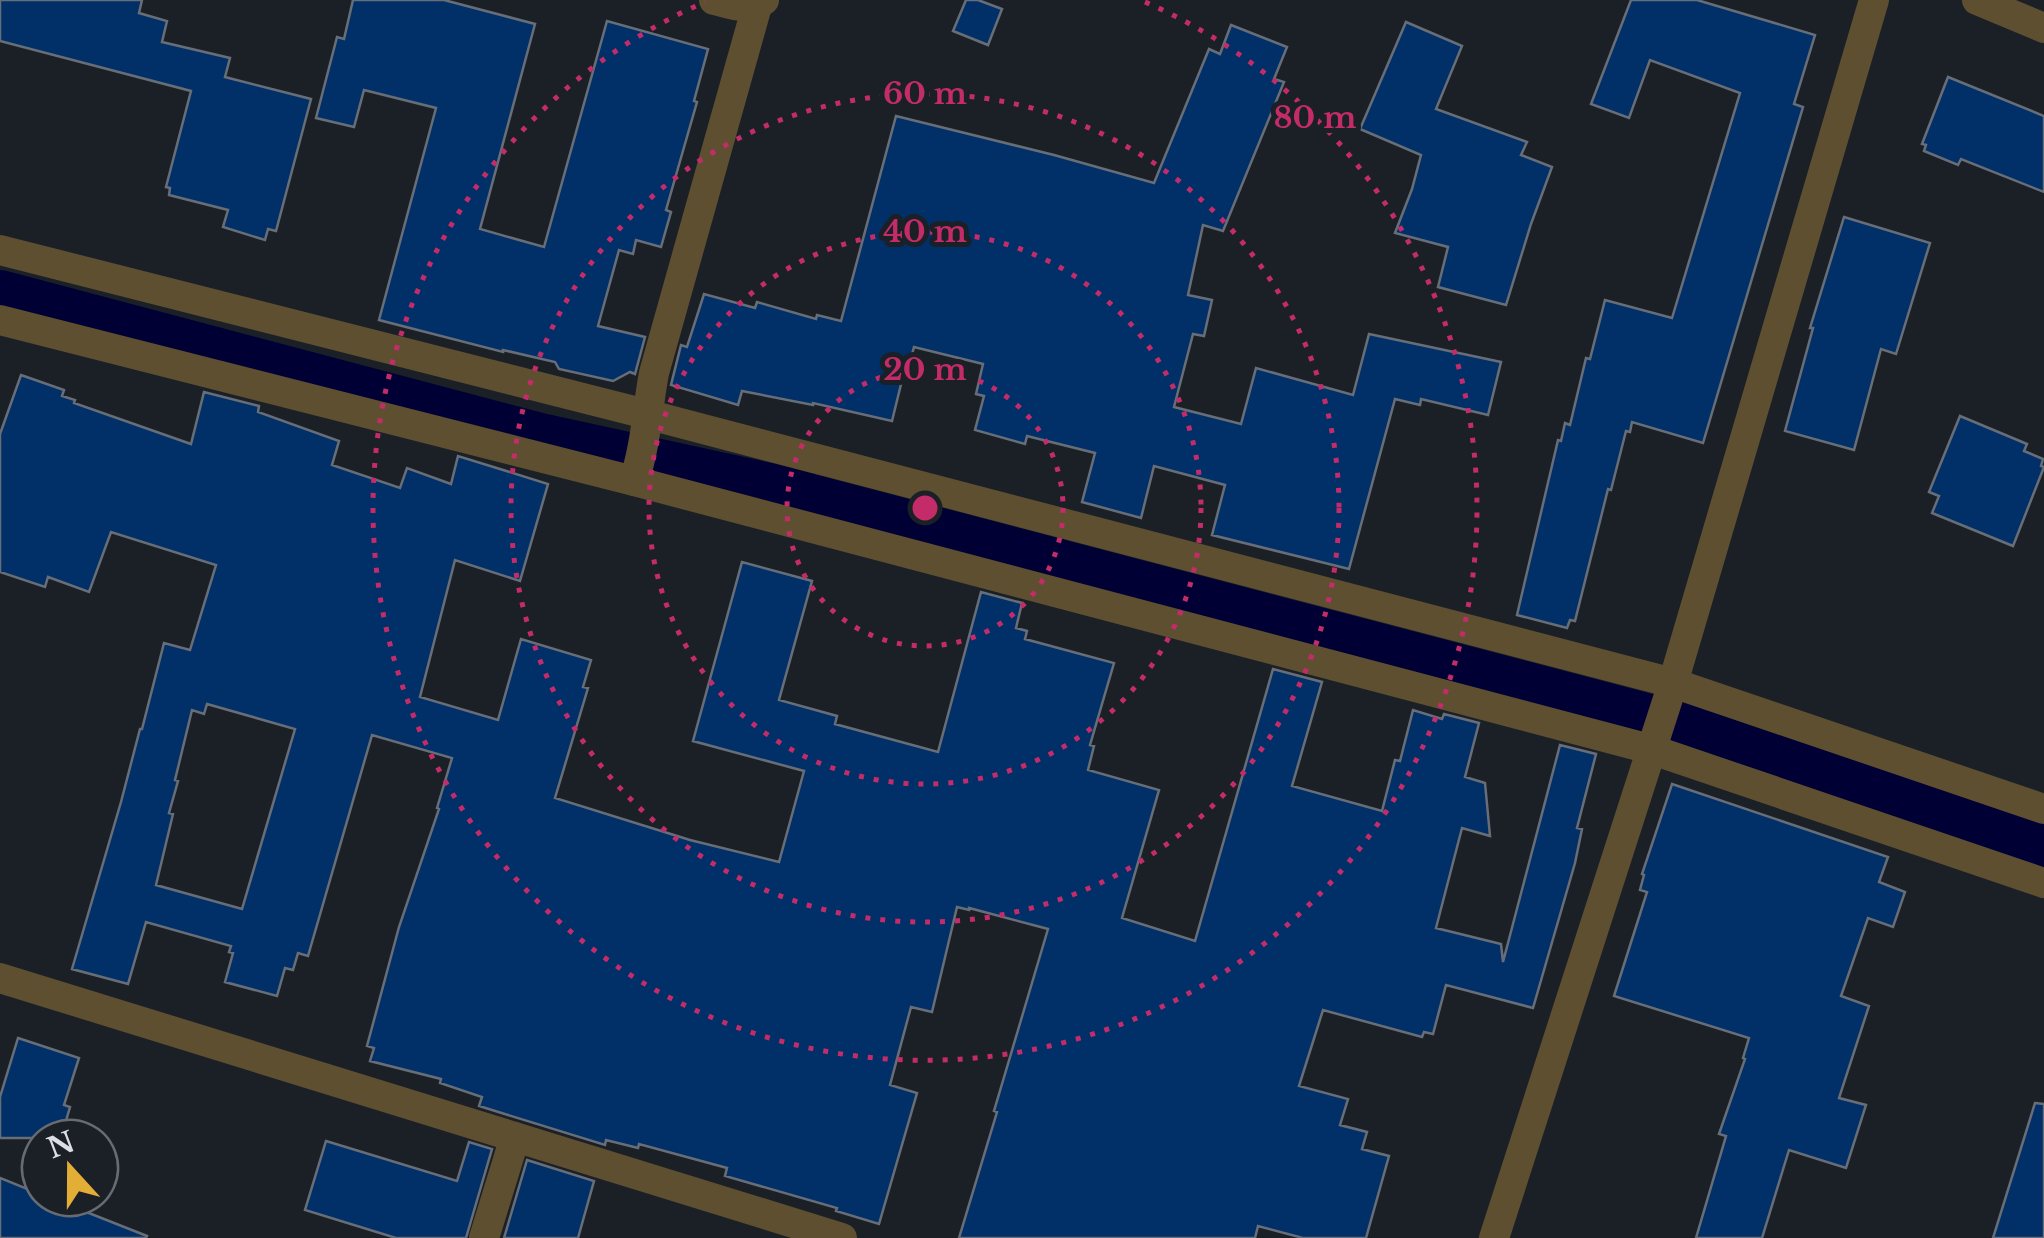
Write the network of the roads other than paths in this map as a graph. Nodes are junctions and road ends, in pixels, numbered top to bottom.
1 (714, 0) edge
2 (1874, 0) edge
3 (1977, 0) edge
4 (760, 3) edge
5 (2044, 28) edge
6 (0, 250) edge
7 (0, 320) edge
8 (646, 424) junction
9 (636, 475) junction
10 (1669, 693) junction
11 (1652, 744) junction
12 (2044, 810) edge
13 (2044, 883) edge
14 (0, 978) edge
15 (515, 1137) junction
16 (484, 1238) edge
17 (842, 1238) edge
18 (1494, 1238) edge

1 - 4 street
2 - 10 street
3 - 5 street
4 - 8 street
6 - 8 street
7 - 9 street
8 - 9 street
8 - 10 street
9 - 11 street
10 - 11 street
10 - 12 street
11 - 13 street
11 - 18 street
14 - 15 street
15 - 16 street
15 - 17 street

